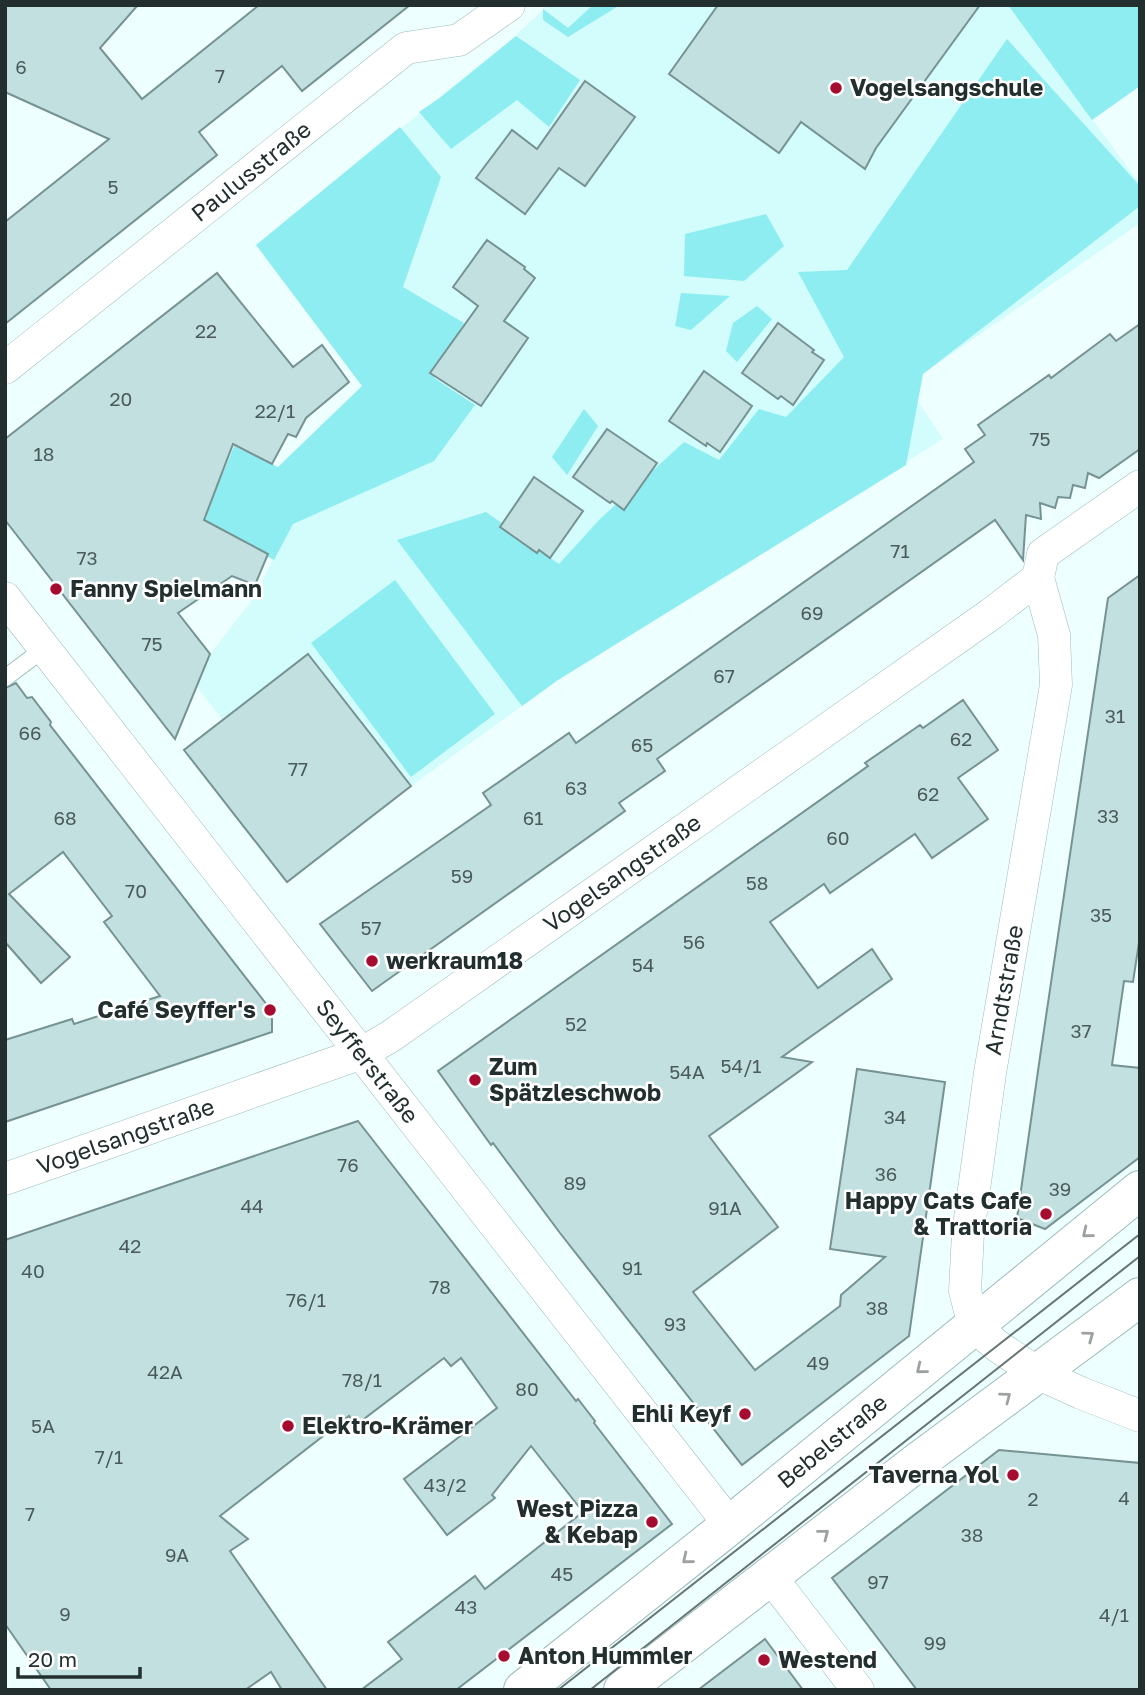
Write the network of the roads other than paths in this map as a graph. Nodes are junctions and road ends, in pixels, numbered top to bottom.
1 (509, 5) edge
2 (5, 368) edge
3 (1140, 486) edge
4 (1038, 578) junction
5 (5, 598) edge
6 (44, 648) junction
7 (5, 678) edge
8 (362, 1054) junction
9 (5, 1179) edge
10 (1140, 1191) edge
11 (1140, 1297) edge
12 (974, 1326) junction
13 (1037, 1373) junction
14 (1140, 1416) edge
15 (730, 1525) junction
16 (770, 1576) junction
17 (523, 1690) edge
18 (623, 1690) edge
19 (858, 1690) edge

1 - 2 street, Paulusstraße
3 - 4 street, Vogelsangstraße
4 - 8 street, Vogelsangstraße
4 - 12 street, Arndtstraße
5 - 6 street, Seyfferstraße
6 - 7 lane
6 - 8 street, Seyfferstraße
8 - 9 street, Vogelsangstraße
8 - 15 street, Seyfferstraße
10 -> 12 street, Bebelstraße
13 -> 11 street
12 - 13 street
12 -> 15 street, Bebelstraße
13 - 14 street
16 -> 13 street
15 -> 17 street, Bebelstraße
16 - 18 street
16 - 19 street

